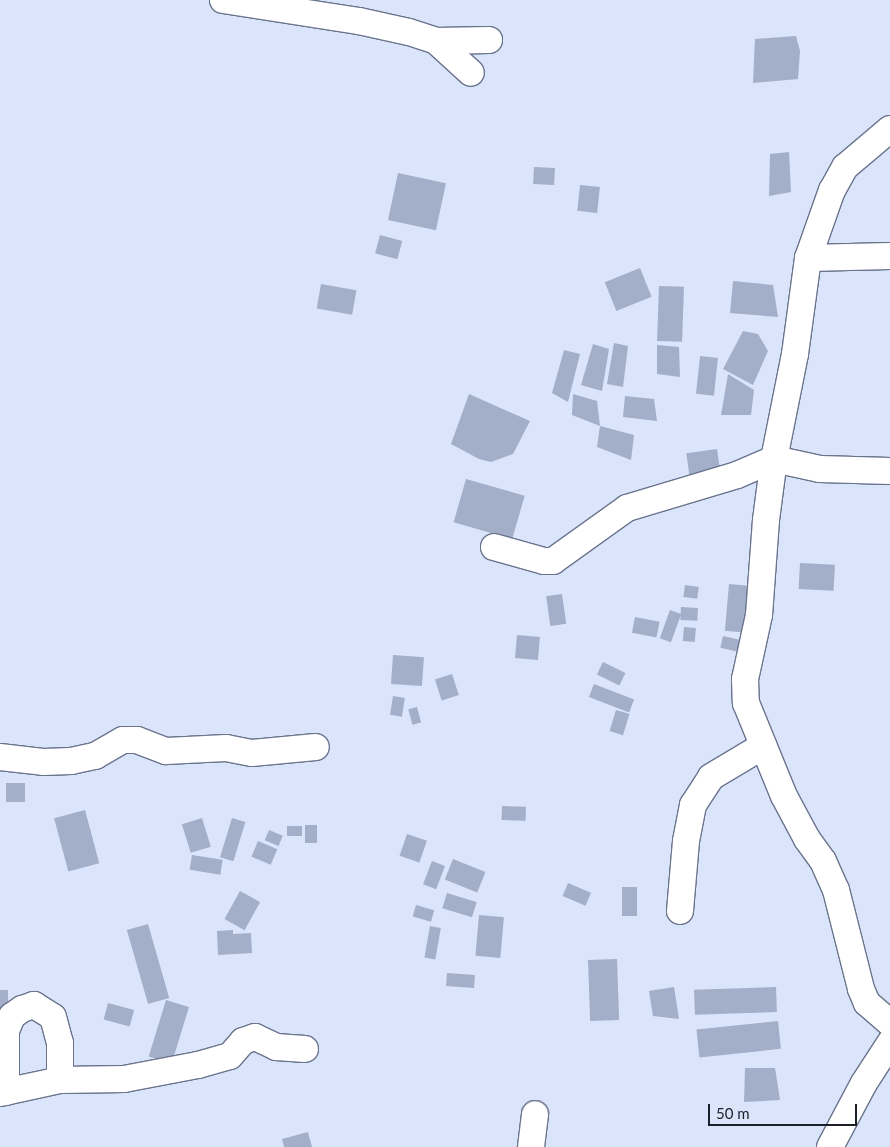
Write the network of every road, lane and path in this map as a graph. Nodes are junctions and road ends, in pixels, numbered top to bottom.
1 (223, 0) edge
2 (489, 40) dead end
3 (436, 41) junction
4 (471, 73) dead end
5 (890, 129) edge
6 (890, 256) edge
7 (808, 258) junction
8 (774, 459) junction
9 (890, 472) edge
10 (494, 547) dead end
11 (763, 746) junction
12 (316, 747) dead end
13 (0, 757) edge
14 (680, 911) dead end
15 (890, 1023) edge
16 (890, 1044) edge
17 (305, 1049) dead end
18 (60, 1080) junction
19 (3, 1092) edge
20 (535, 1114) dead end
21 (531, 1147) edge
22 (830, 1147) edge

1 - 3 street
2 - 3 street
3 - 4 street
5 - 7 street
6 - 7 street
7 - 8 street
8 - 9 street
8 - 10 street
8 - 11 street
11 - 14 street
11 - 15 street
12 - 13 street
16 - 22 street
17 - 18 street
18 - 19 street
18 - 19 street
20 - 21 street

